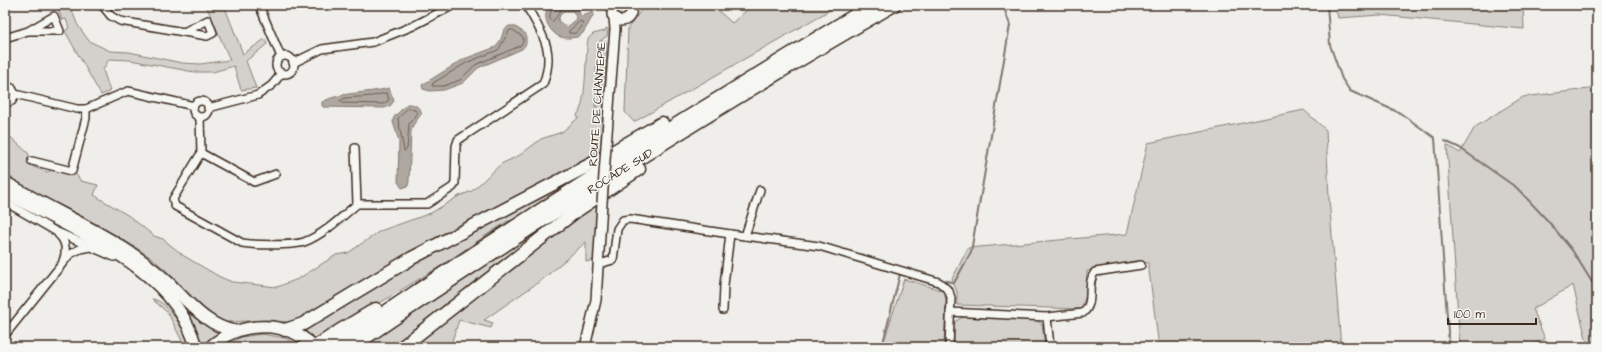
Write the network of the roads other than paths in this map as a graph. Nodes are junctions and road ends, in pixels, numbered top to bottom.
1 (102, 5) edge
2 (259, 5) edge
3 (454, 5) edge
4 (526, 5) edge
5 (613, 5) edge
6 (630, 5) edge
7 (872, 5) edge
8 (894, 5) edge
9 (614, 18) junction
10 (623, 21) junction
11 (615, 29) junction
12 (28, 31) dead end
13 (184, 32) dead end
14 (5, 38) edge
15 (281, 57) junction
16 (293, 63) junction
17 (282, 73) junction
18 (5, 85) edge
19 (735, 87) junction
20 (15, 94) junction
21 (5, 104) edge
22 (194, 106) junction
23 (208, 108) junction
24 (86, 109) junction
25 (714, 113) junction
26 (200, 117) junction
27 (354, 148) dead end
28 (201, 153) junction
29 (32, 161) dead end
30 (276, 174) dead end
31 (5, 182) edge
32 (760, 190) dead end
33 (5, 192) edge
34 (5, 202) edge
35 (357, 204) junction
36 (56, 231) junction
37 (730, 234) junction
38 (745, 236) junction
39 (91, 247) junction
40 (132, 264) junction
41 (599, 264) junction
42 (62, 265) junction
43 (1141, 265) dead end
44 (413, 292) junction
45 (723, 310) dead end
46 (950, 312) junction
47 (1047, 317) junction
48 (286, 330) junction
49 (235, 331) junction
50 (5, 335) edge
51 (196, 347) edge
52 (210, 347) edge
53 (315, 347) edge
54 (334, 347) edge
55 (352, 347) edge
56 (402, 347) edge
57 (585, 347) edge
58 (949, 347) edge
59 (1050, 347) edge

1 - 13 street
2 - 15 street
3 - 16 street
4 - 35 street
5 - 9 street, ROUTE DE CHANTEPIE
6 - 10 street
7 - 19 highway, ROCADE SUD
8 - 25 highway, ROCADE SUD
9 - 10 street
9 - 11 street, ROUTE DE CHANTEPIE
10 - 11 street, ROUTE DE CHANTEPIE
11 - 41 street, ROUTE DE CHANTEPIE, bridge
12 - 14 street
15 - 16 street
15 - 17 street
16 - 17 street
17 - 23 street
18 - 20 street
19 - 44 highway, ROCADE SUD
19 - 48 highway
20 - 21 street
20 - 24 street
22 - 23 street
22 - 24 street
22 - 26 street
23 - 26 street
24 - 29 street
25 - 55 highway, ROCADE SUD
25 - 56 highway
26 - 28 street
27 - 35 street
28 - 30 street
28 - 35 street
31 - 49 main road
32 - 38 street
33 - 40 main road
34 - 36 street
36 - 39 street
36 - 42 street
37 - 38 street
37 - 41 street
37 - 45 street
38 - 46 street
39 - 40 street
39 - 42 street
40 - 51 main road
41 - 57 street, ROUTE DE CHANTEPIE
42 - 50 street
43 - 47 street
44 - 53 highway
44 - 54 highway, ROCADE SUD
46 - 47 street
46 - 58 street
47 - 59 street
48 - 49 main road
48 - 53 main road
49 - 52 main road

